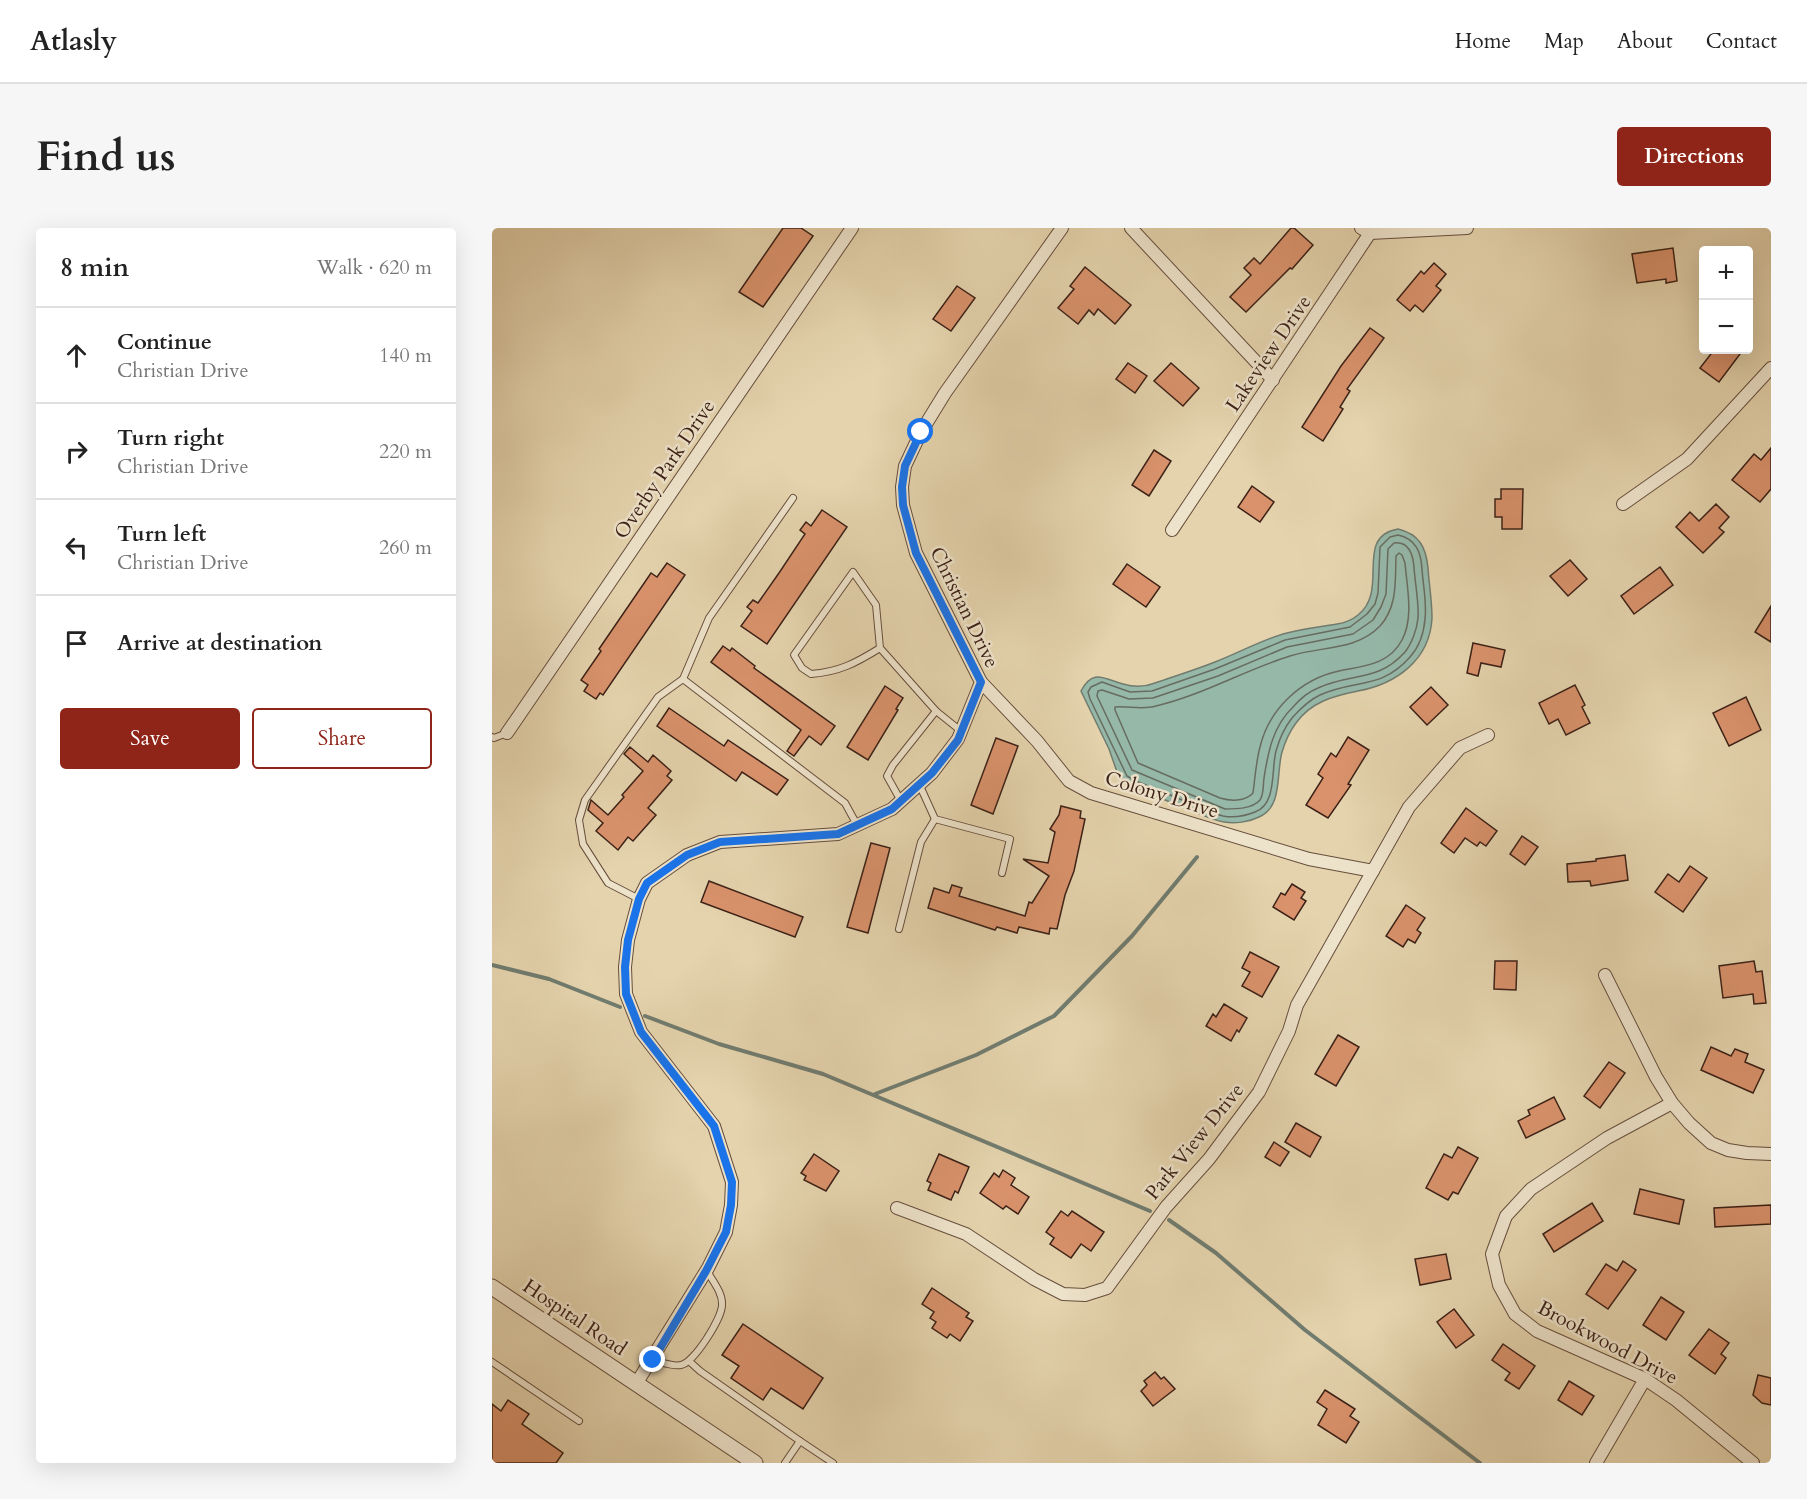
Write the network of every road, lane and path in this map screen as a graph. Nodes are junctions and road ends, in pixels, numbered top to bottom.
1 (852, 228) edge
2 (1062, 228) edge
3 (1131, 228) edge
4 (1467, 228) edge
5 (1365, 231) edge
6 (1771, 369) edge
7 (1273, 380) junction
8 (793, 498) dead end
9 (1623, 504) dead end
10 (1172, 531) dead end
11 (880, 648) junction
12 (683, 679) junction
13 (981, 682) junction
14 (936, 711) junction
15 (962, 731) junction
16 (507, 733) joint
17 (1488, 735) dead end
18 (492, 737) edge
19 (920, 786) junction
20 (901, 801) junction
21 (935, 819) junction
22 (858, 826) junction
23 (1373, 871) junction
24 (1002, 873) dead end
25 (639, 899) junction
26 (898, 929) dead end
27 (1605, 975) dead end
28 (1672, 1103) junction
29 (1771, 1154) edge
30 (897, 1208) dead end
31 (706, 1271) junction
32 (492, 1287) edge
33 (653, 1360) junction
34 (689, 1361) junction
35 (492, 1362) edge
36 (1645, 1379) junction
37 (636, 1384) junction
38 (579, 1421) dead end
39 (800, 1441) junction
40 (755, 1463) edge
41 (784, 1463) edge
42 (833, 1463) edge
43 (1596, 1463) edge
44 (1753, 1463) edge

1 - 16 street, Overby Park Drive
2 - 13 street, Christian Drive
3 - 7 street
4 - 5 street
5 - 7 street, Lakeview Drive
6 - 9 street
7 - 10 street, Lakeview Drive
8 - 12 lane
11 - 11 lane
11 - 14 lane
12 - 22 lane
12 - 25 lane
13 - 15 street, Christian Drive
13 - 23 street, Colony Drive
14 - 15 lane
14 - 20 lane
15 - 19 street, Christian Drive
16 - 18 lane
17 - 23 street, Park View Drive
19 - 20 street, Christian Drive
19 - 21 lane
20 - 22 street, Christian Drive
21 - 24 lane
21 - 26 lane
22 - 25 street, Christian Drive
23 - 30 street, Park View Drive
25 - 31 street, Christian Drive
27 - 28 street
28 - 29 street
28 - 36 street, Brookwood Drive
31 - 33 street, Christian Drive
31 - 34 lane
32 - 37 street, Hospital Road
33 - 34 lane
33 - 37 street, Christian Drive
34 - 39 lane
35 - 38 lane
36 - 43 street
36 - 44 street, Brookwood Drive
37 - 40 street, Hospital Road
39 - 41 lane
39 - 42 lane

